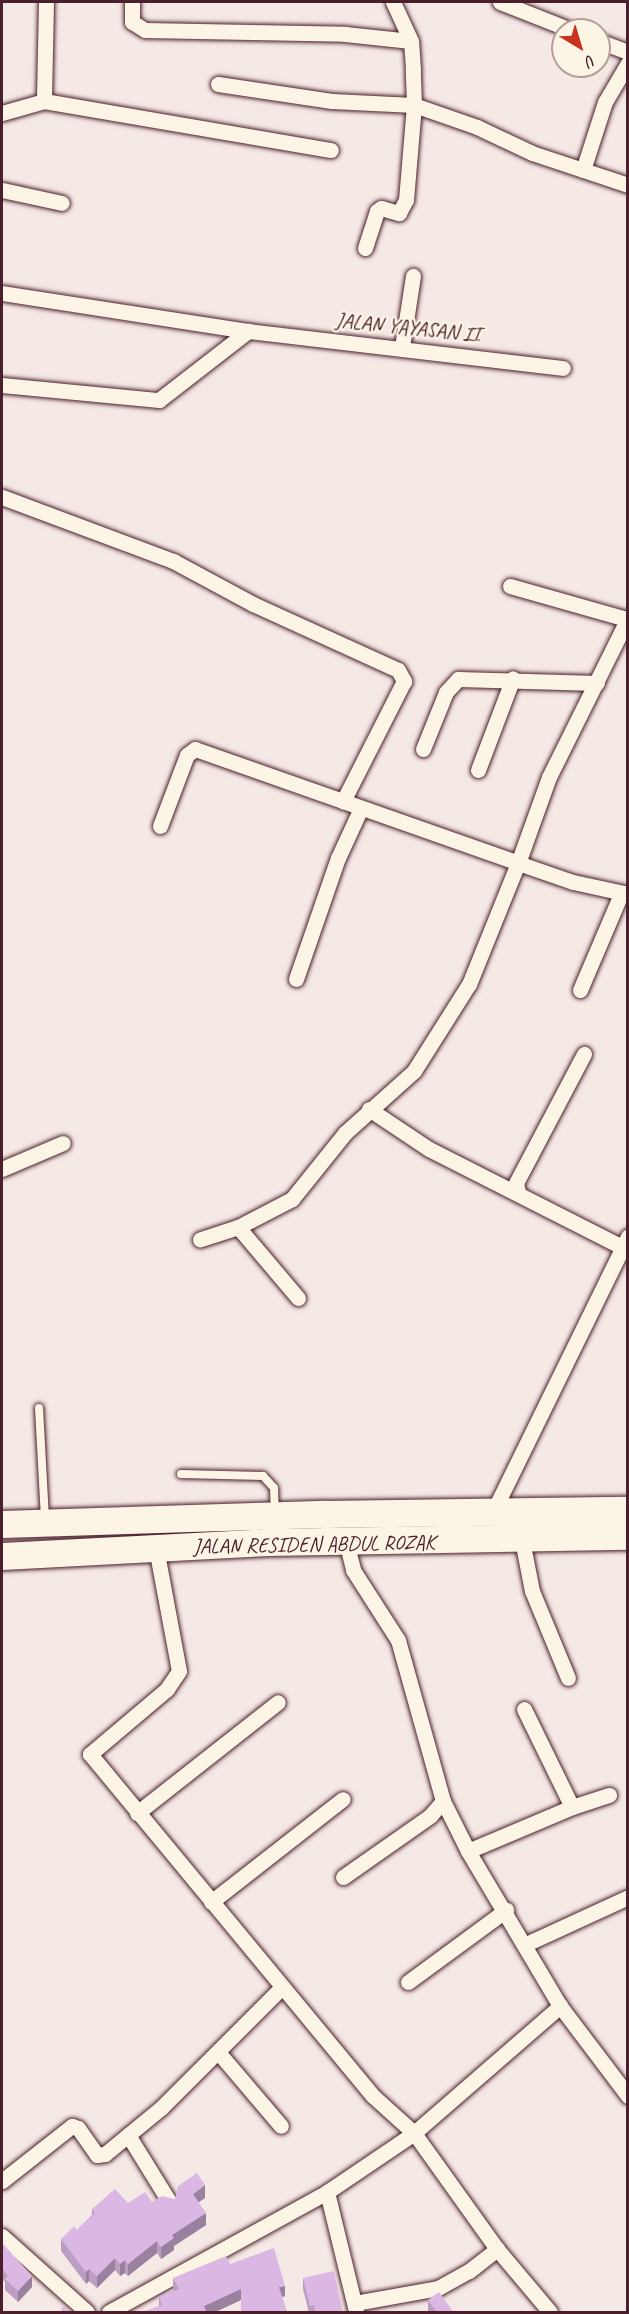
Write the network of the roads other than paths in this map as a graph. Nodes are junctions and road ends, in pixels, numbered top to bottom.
1 (46, 2) edge
2 (132, 2) edge
3 (393, 2) edge
4 (500, 2) edge
5 (551, 22) edge
6 (411, 41) junction
7 (611, 46) edge
8 (627, 52) edge
9 (627, 63) edge
10 (218, 84) dead end
11 (44, 101) junction
12 (414, 105) junction
13 (2, 113) edge
14 (330, 150) dead end
15 (583, 170) junction
16 (627, 185) edge
17 (2, 190) edge
18 (62, 203) dead end
19 (365, 248) dead end
20 (413, 276) dead end
21 (2, 293) edge
22 (248, 331) junction
23 (402, 347) junction
24 (563, 368) dead end
25 (2, 385) edge
26 (2, 497) edge
27 (510, 586) dead end
28 (627, 619) edge
29 (513, 678) junction
30 (597, 683) junction
31 (423, 749) dead end
32 (478, 770) dead end
33 (351, 805) junction
34 (160, 826) dead end
35 (518, 863) junction
36 (624, 894) edge
37 (296, 979) dead end
38 (580, 990) dead end
39 (584, 1054) dead end
40 (369, 1109) junction
41 (63, 1143) dead end
42 (2, 1169) edge
43 (518, 1192) junction
44 (238, 1227) junction
45 (200, 1239) dead end
46 (625, 1242) edge
47 (298, 1298) dead end
48 (39, 1408) dead end
49 (181, 1474) dead end
50 (627, 1510) edge
51 (493, 1512) junction
52 (275, 1515) junction
53 (45, 1523) junction
54 (2, 1524) edge
55 (627, 1536) edge
56 (522, 1540) junction
57 (346, 1541) junction
58 (156, 1548) junction
59 (2, 1556) edge
60 (568, 1678) dead end
61 (279, 1702) dead end
62 (524, 1709) dead end
63 (609, 1795) dead end
64 (344, 1798) dead end
65 (443, 1802) junction
66 (572, 1807) junction
67 (137, 1813) junction
68 (468, 1851) junction
69 (343, 1877) dead end
70 (627, 1897) edge
71 (211, 1902) junction
72 (506, 1910) junction
73 (526, 1944) junction
74 (408, 1982) dead end
75 (282, 1988) junction
76 (560, 2006) junction
77 (218, 2052) junction
78 (627, 2096) edge
79 (280, 2126) dead end
80 (414, 2133) junction
81 (128, 2135) junction
82 (2, 2181) edge
83 (327, 2192) junction
84 (170, 2203) edge
85 (2, 2236) edge
86 (496, 2249) junction
87 (356, 2308) edge
88 (87, 2313) edge
89 (109, 2313) edge
90 (550, 2313) edge

1 - 11 street
2 - 6 street
3 - 6 street
4 - 5 street
6 - 12 street
7 - 8 street
9 - 15 street
10 - 12 street
11 - 13 street
11 - 14 street
12 - 15 street
12 - 19 street
15 - 16 street
17 - 18 street
20 - 23 street
21 - 22 street, JALAN YAYASAN II
22 - 23 street, JALAN YAYASAN II
22 - 25 street
23 - 24 street, JALAN YAYASAN II
26 - 33 street
27 - 28 street
28 - 30 street
29 - 30 street
29 - 31 street
29 - 32 street
30 - 35 street
33 - 34 street
33 - 35 street
33 - 37 street
35 - 36 street
35 - 40 street
36 - 38 street
39 - 43 street
40 - 43 street
40 - 44 street
41 - 42 street
43 - 46 street
44 - 45 street
44 - 47 street
46 - 51 street
48 - 53 lane
49 - 52 lane
50 - 51 highway, JALAN RESIDEN ABDUL ROZAK
51 - 52 highway, JALAN RESIDEN ABDUL ROZAK
52 - 53 highway, JALAN RESIDEN ABDUL ROZAK
53 - 54 highway, JALAN RESIDEN ABDUL ROZAK
55 - 56 highway, JALAN RESIDEN ABDUL ROZAK
56 - 57 highway, JALAN RESIDEN ABDUL ROZAK
56 - 60 street
57 - 58 highway, JALAN RESIDEN ABDUL ROZAK
57 - 65 street
58 - 59 highway, JALAN RESIDEN ABDUL ROZAK
58 - 67 street
61 - 67 street
62 - 66 street
63 - 66 street
64 - 71 street
65 - 68 street
65 - 69 street
66 - 68 street
67 - 71 street
68 - 72 street
70 - 73 street
71 - 75 street
72 - 73 street
72 - 74 street
73 - 76 street
75 - 77 street
75 - 80 street
76 - 78 street
76 - 80 street
77 - 79 street
77 - 81 street
80 - 83 street
80 - 86 street
81 - 82 street
81 - 84 street
83 - 87 street
83 - 89 street
85 - 88 street
86 - 87 street
86 - 90 street

